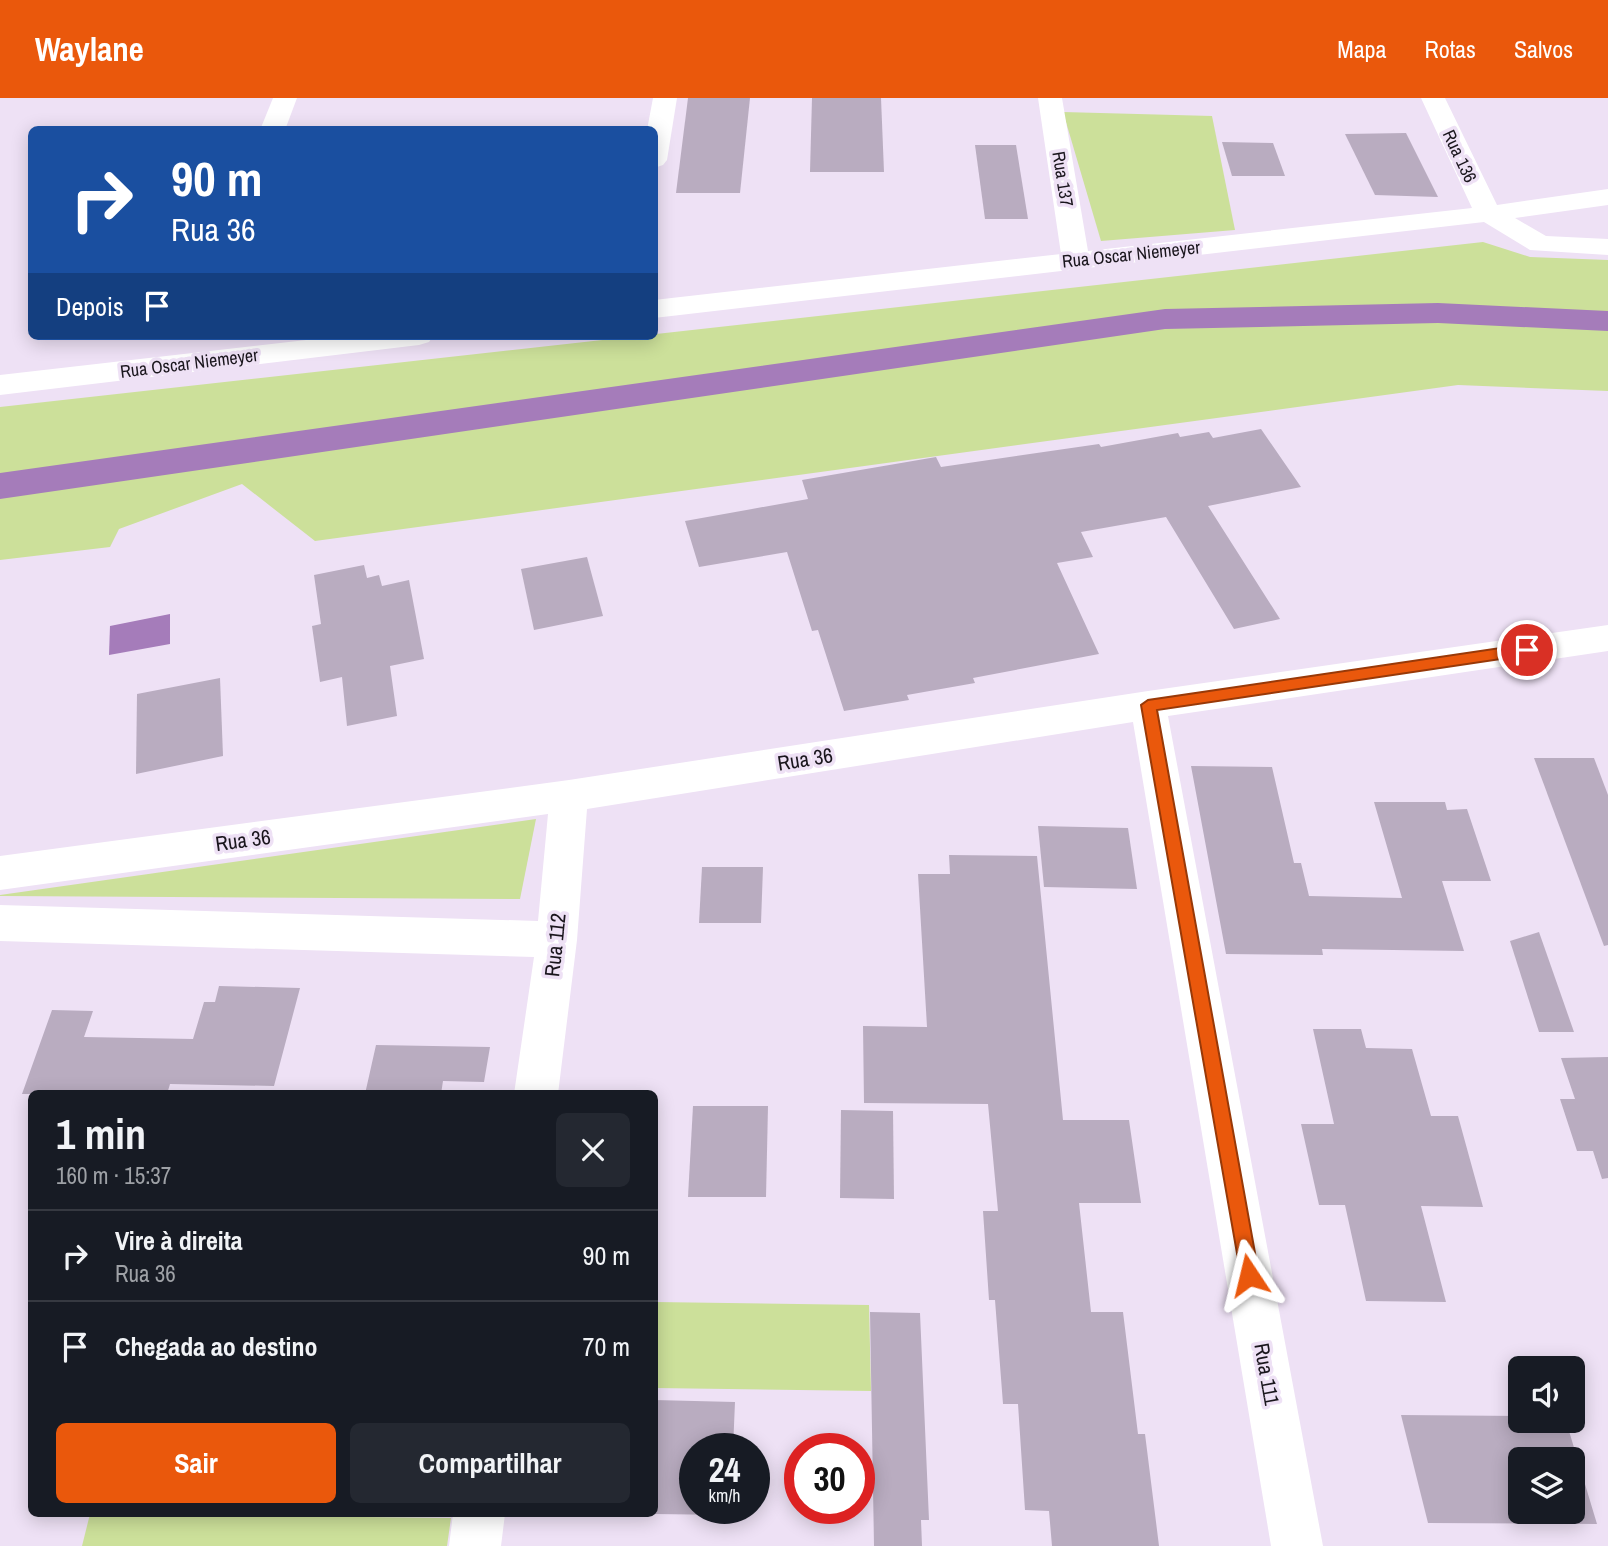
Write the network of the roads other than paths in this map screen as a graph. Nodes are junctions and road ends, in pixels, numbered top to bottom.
1 (285, 98) edge
2 (665, 98) edge
3 (1050, 98) edge
4 (1433, 98) edge
5 (274, 126) edge
6 (658, 137) edge
7 (1608, 197) edge
8 (1488, 214) junction
9 (1608, 247) edge
10 (1076, 260) junction
11 (658, 309) edge
12 (179, 340) edge
13 (384, 340) edge
14 (167, 365) junction
15 (0, 384) edge
16 (1608, 638) edge
17 (1148, 705) junction
18 (569, 796) junction
19 (0, 873) edge
20 (0, 923) edge
21 (557, 940) junction
22 (537, 1090) edge
23 (479, 1517) edge
24 (475, 1546) edge
25 (1297, 1546) edge

1 - 5 street
2 - 6 street
3 - 10 street, Rua 137
4 - 8 street, Rua 136
7 - 8 street, Rua Oscar Niemeyer
8 - 9 street
8 - 10 street, Rua Oscar Niemeyer
10 - 11 street, Rua Oscar Niemeyer
12 - 14 street
13 - 14 street, Rua Oscar Niemeyer
14 - 15 street, Rua Oscar Niemeyer
16 - 17 street, Rua 36
17 - 18 street, Rua 36
17 - 25 street, Rua 111
18 - 19 street, Rua 36
18 - 21 street, Rua 112
20 - 21 street
21 - 22 street, Rua 112
23 - 24 street

